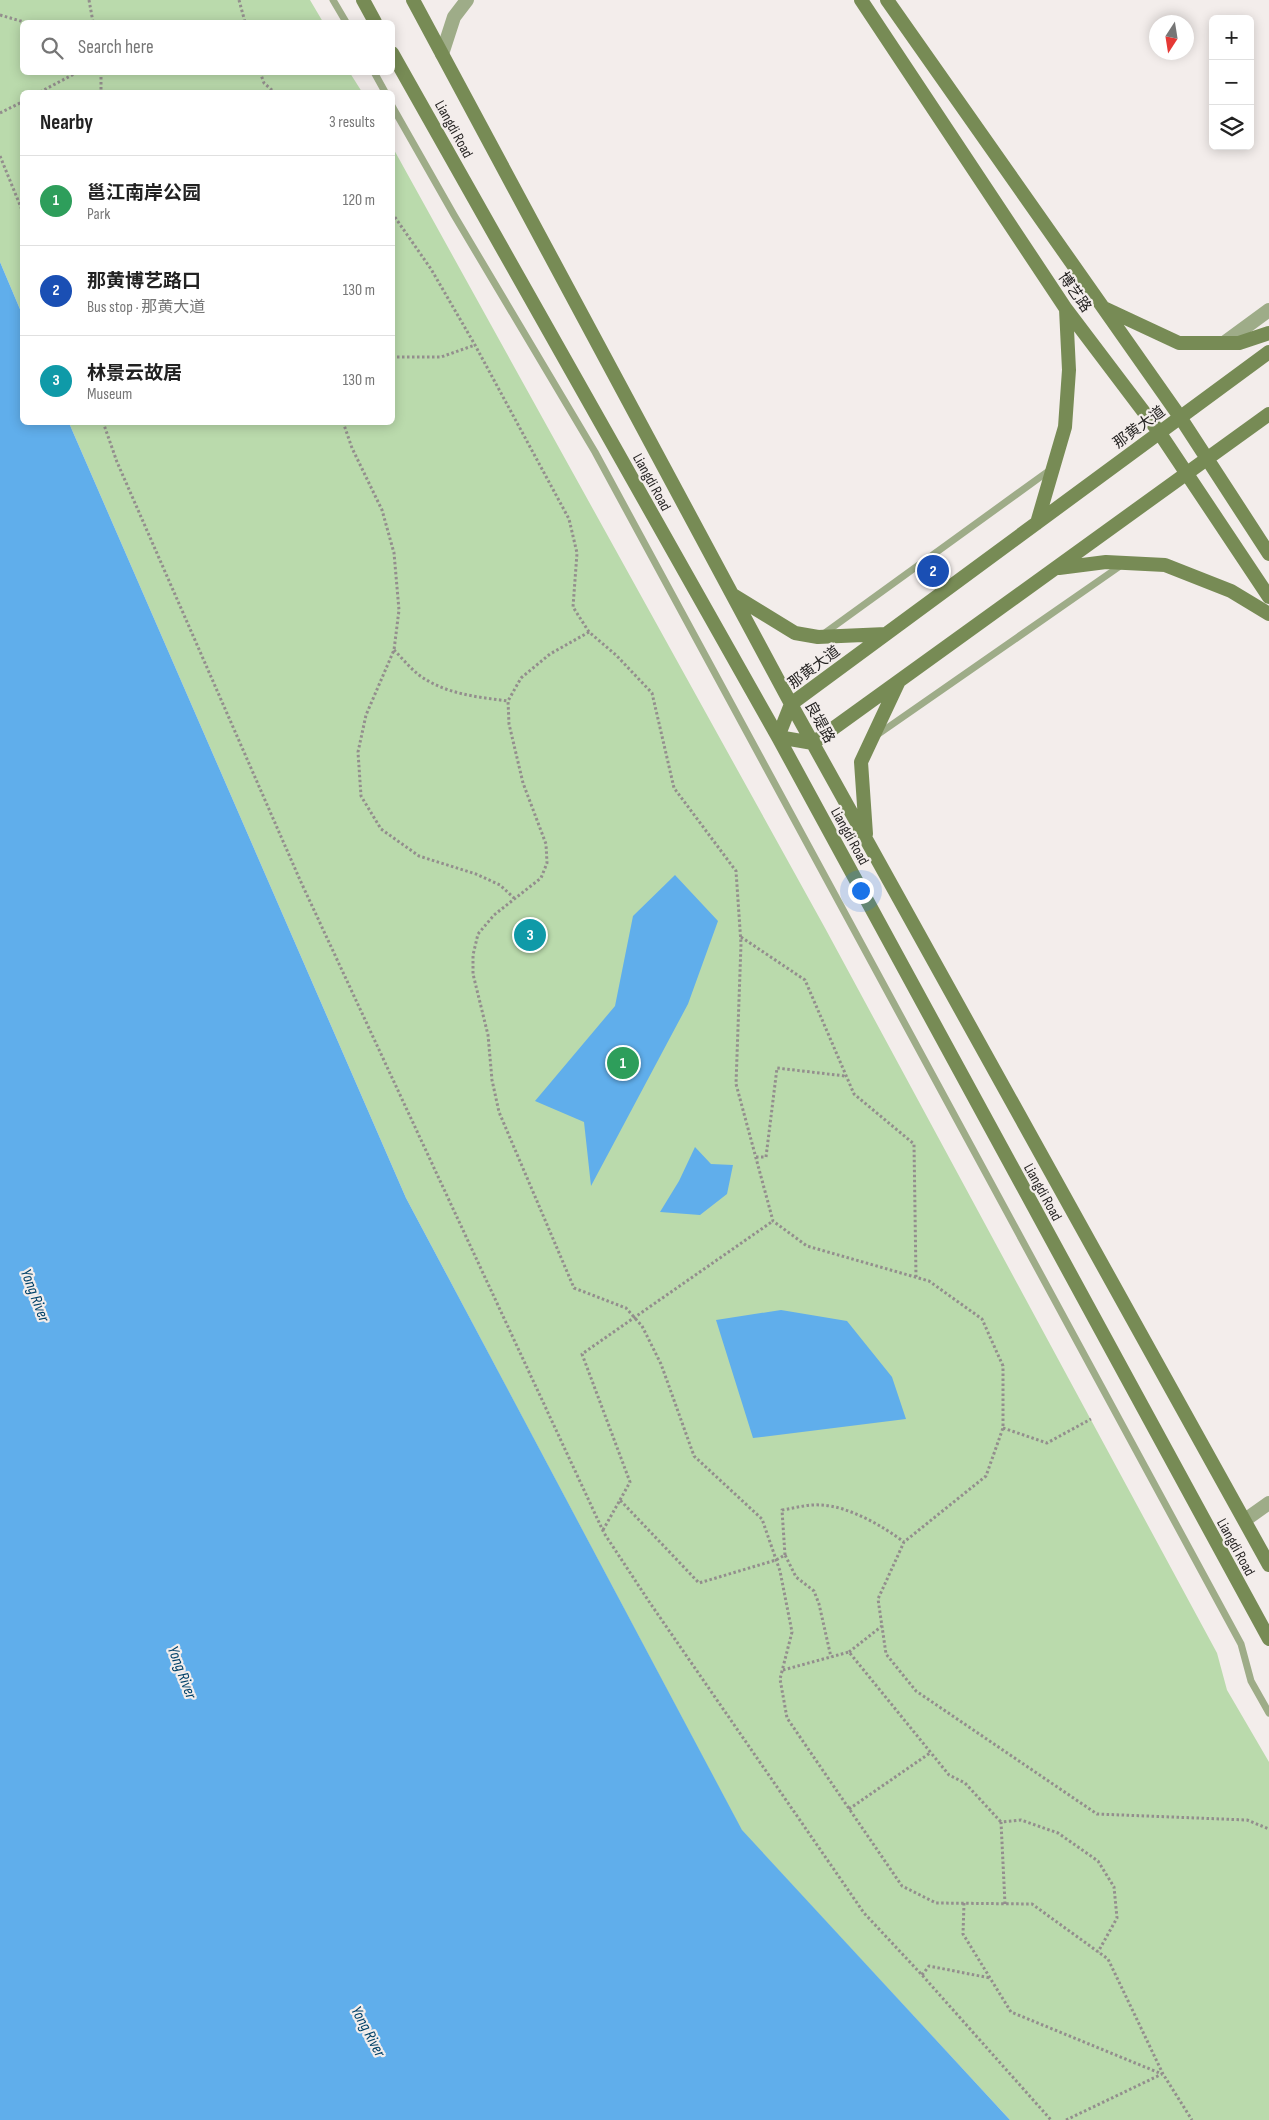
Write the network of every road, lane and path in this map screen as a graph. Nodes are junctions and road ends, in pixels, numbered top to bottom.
1 (89, 0) edge
2 (239, 0) edge
3 (333, 0) edge
4 (362, 0) edge
5 (467, 0) edge
6 (861, 0) edge
7 (886, 0) edge
8 (414, 1) edge
9 (0, 15) edge
10 (94, 20) edge
11 (244, 20) edge
12 (345, 20) edge
13 (374, 20) edge
14 (20, 21) edge
15 (442, 54) junction
16 (395, 58) edge
17 (72, 75) edge
18 (101, 75) edge
19 (261, 75) edge
20 (376, 75) edge
21 (44, 90) edge
22 (102, 90) edge
23 (272, 90) edge
24 (384, 90) edge
25 (20, 103) edge
26 (395, 111) edge
27 (0, 114) edge
28 (0, 156) edge
29 (20, 205) edge
30 (395, 217) edge
31 (1103, 307) junction
32 (1066, 310) junction
33 (1269, 310) edge
34 (1269, 333) edge
35 (1224, 343) junction
36 (475, 346) junction
37 (1269, 352) edge
38 (395, 357) edge
39 (1269, 414) edge
40 (1180, 416) junction
41 (104, 425) edge
42 (345, 425) edge
43 (1159, 432) junction
44 (1209, 458) junction
45 (1053, 469) junction
46 (1187, 474) junction
47 (1037, 523) junction
48 (1269, 554) edge
49 (1124, 563) junction
50 (1056, 568) junction
51 (731, 594) junction
52 (1269, 597) edge
53 (1269, 614) edge
54 (589, 632) junction
55 (886, 634) junction
56 (818, 637) junction
57 (394, 650) junction
58 (900, 680) junction
59 (508, 701) junction
60 (791, 704) junction
61 (778, 737) junction
62 (873, 738) junction
63 (813, 743) junction
64 (867, 840) junction
65 (514, 898) junction
66 (741, 937) junction
67 (846, 1076) junction
68 (756, 1157) junction
69 (773, 1221) junction
70 (916, 1277) junction
71 (634, 1318) junction
72 (1091, 1419) dead end
73 (1004, 1428) junction
74 (620, 1500) junction
75 (1269, 1503) edge
76 (1246, 1520) junction
77 (603, 1530) junction
78 (904, 1542) junction
79 (785, 1555) junction
80 (776, 1560) junction
81 (1269, 1566) edge
82 (882, 1626) junction
83 (1269, 1639) edge
84 (849, 1652) junction
85 (831, 1657) junction
86 (783, 1670) junction
87 (1269, 1712) edge
88 (930, 1754) junction
89 (849, 1809) junction
90 (1001, 1822) junction
91 (1269, 1829) edge
92 (964, 1903) junction
93 (1005, 1904) junction
94 (1098, 1952) junction
95 (922, 1975) junction
96 (990, 1978) junction
97 (1163, 2074) junction
98 (1051, 2120) edge
99 (1066, 2120) edge
100 (1192, 2120) edge

1 - 10 path
2 - 11 path
3 - 12 lane
4 - 13 main road
5 - 15 street
6 - 32 main road, 博艺路
7 - 31 main road, 博艺路
8 - 15 main road, Liangdi Road
9 - 14 path
15 - 51 main road, Liangdi Road
16 - 61 main road, Liangdi Road
17 - 21 path
18 - 22 path
19 - 23 path
20 - 24 lane
25 - 27 path
26 - 87 lane
28 - 29 path
30 - 36 path
31 - 35 main road
31 - 40 main road, 博艺路
32 - 43 main road, 博艺路
32 - 45 main road
33 - 35 street
34 - 35 main road
36 - 38 path
36 - 54 path
37 - 40 main road, 那黄大道
39 - 44 main road
40 - 43 main road, 那黄大道
40 - 44 main road, 博艺路
41 - 77 path
42 - 57 path
43 - 46 main road, 博艺路
43 - 47 main road, 那黄大道
44 - 46 main road
44 - 48 main road, 博艺路
45 - 47 main road
45 - 56 lane
46 - 50 main road
46 - 52 main road, 博艺路
47 - 55 main road, 那黄大道
49 - 50 main road
49 - 53 main road
49 - 62 lane
50 - 58 main road
51 - 56 main road
51 - 60 main road, 良堤路
54 - 59 path
54 - 66 path
55 - 56 main road
55 - 60 main road, 那黄大道
57 - 59 path
57 - 65 path
58 - 62 main road
58 - 63 main road
59 - 65 path
60 - 61 main road, 那黄大道
60 - 63 main road, 良堤路
61 - 63 main road
61 - 83 main road, Liangdi Road
62 - 64 main road
63 - 64 main road, 良堤路
64 - 76 main road, Liangdi Road
65 - 71 path
66 - 67 path
66 - 68 path
67 - 68 path
67 - 70 path
68 - 69 path
69 - 70 path
69 - 71 path
70 - 73 path
71 - 74 path
71 - 80 path
72 - 73 path
73 - 78 path
74 - 77 path
74 - 80 path
75 - 76 street
76 - 81 main road, Liangdi Road
77 - 95 path
78 - 79 path
78 - 82 path
79 - 80 path
79 - 85 path
80 - 86 path
82 - 84 path
82 - 91 path
84 - 85 path
84 - 88 path
85 - 86 path
86 - 89 path
88 - 89 path
88 - 90 path
89 - 92 path
90 - 93 path
90 - 94 path
92 - 93 path
92 - 96 path
93 - 94 path
94 - 97 path
95 - 96 path
95 - 98 path
96 - 97 path
97 - 99 path
97 - 100 path

